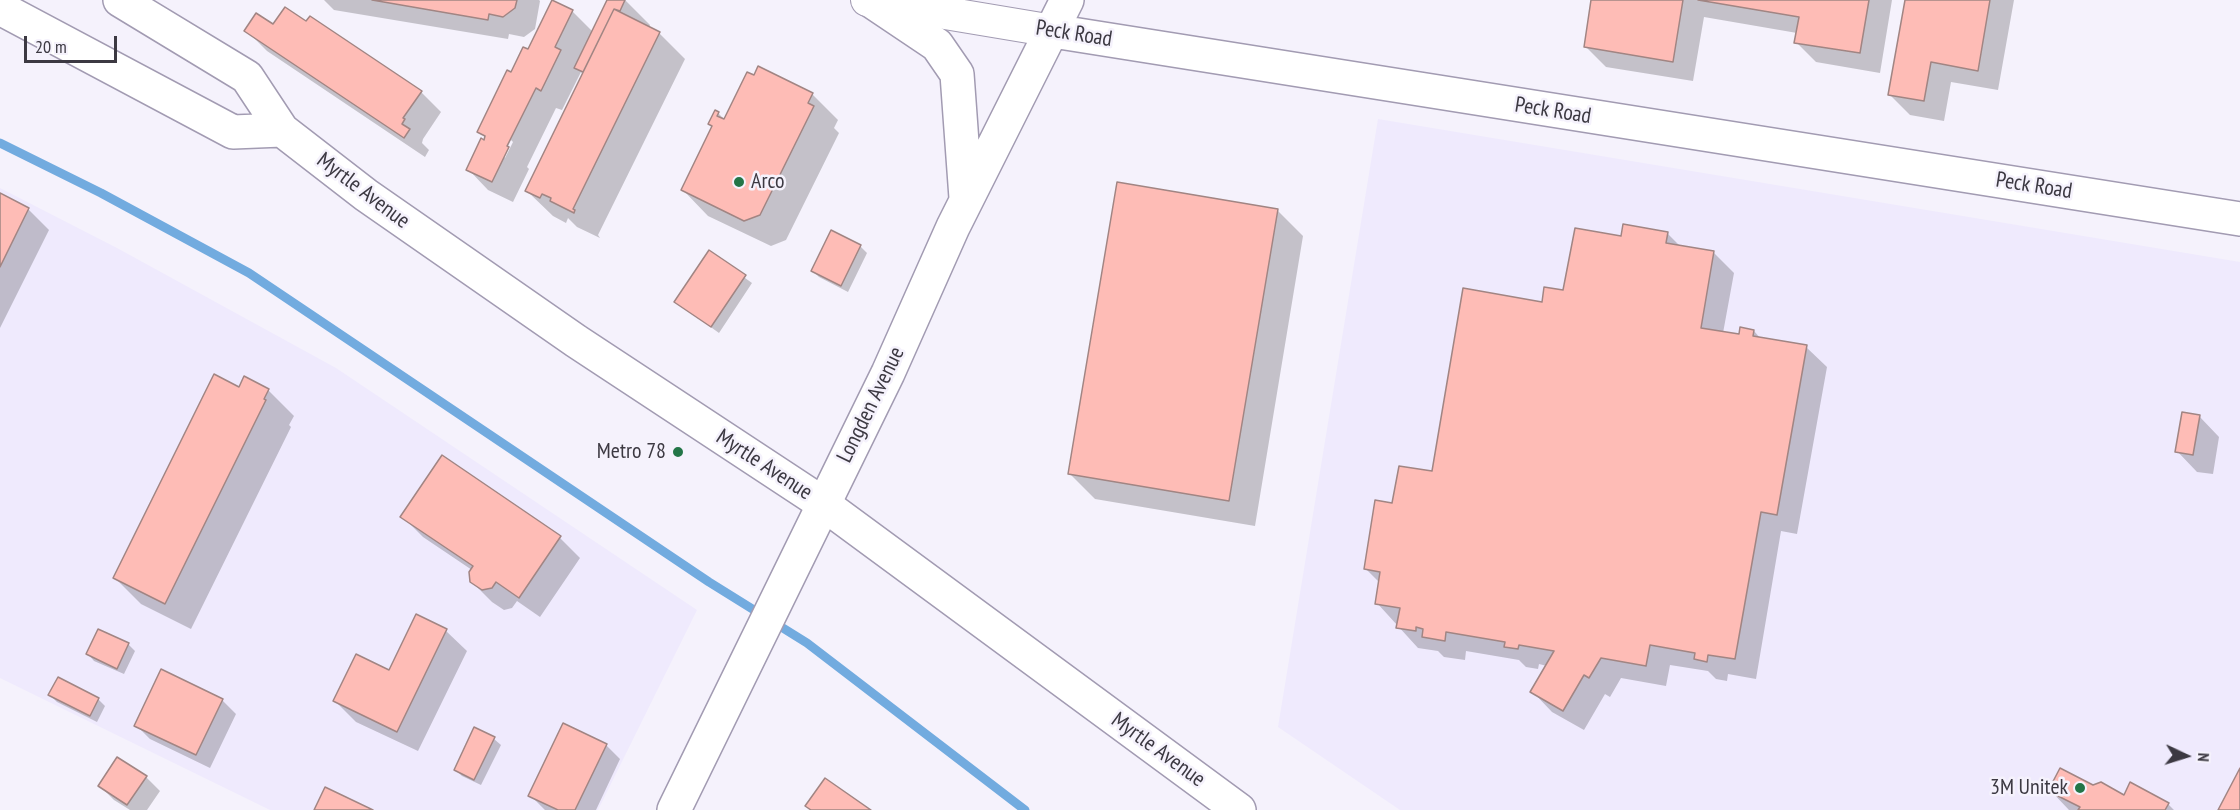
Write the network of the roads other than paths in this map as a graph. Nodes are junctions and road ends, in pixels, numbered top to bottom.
1 (120, 0) edge
2 (868, 0) edge
3 (1067, 0) edge
4 (0, 8) edge
5 (1053, 31) junction
6 (282, 130) junction
7 (966, 200) junction
8 (2240, 219) edge
9 (822, 503) junction
10 (674, 810) edge
11 (1239, 810) edge

1 - 6 street, Myrtle Avenue
2 - 5 street, Peck Road
2 - 7 street
3 - 5 street, Longden Avenue
4 - 6 street
5 - 7 street, Longden Avenue
5 - 8 street, Peck Road
6 - 9 street, Myrtle Avenue
7 - 9 street, Longden Avenue
9 - 10 street, Longden Avenue
9 - 11 street, Myrtle Avenue

